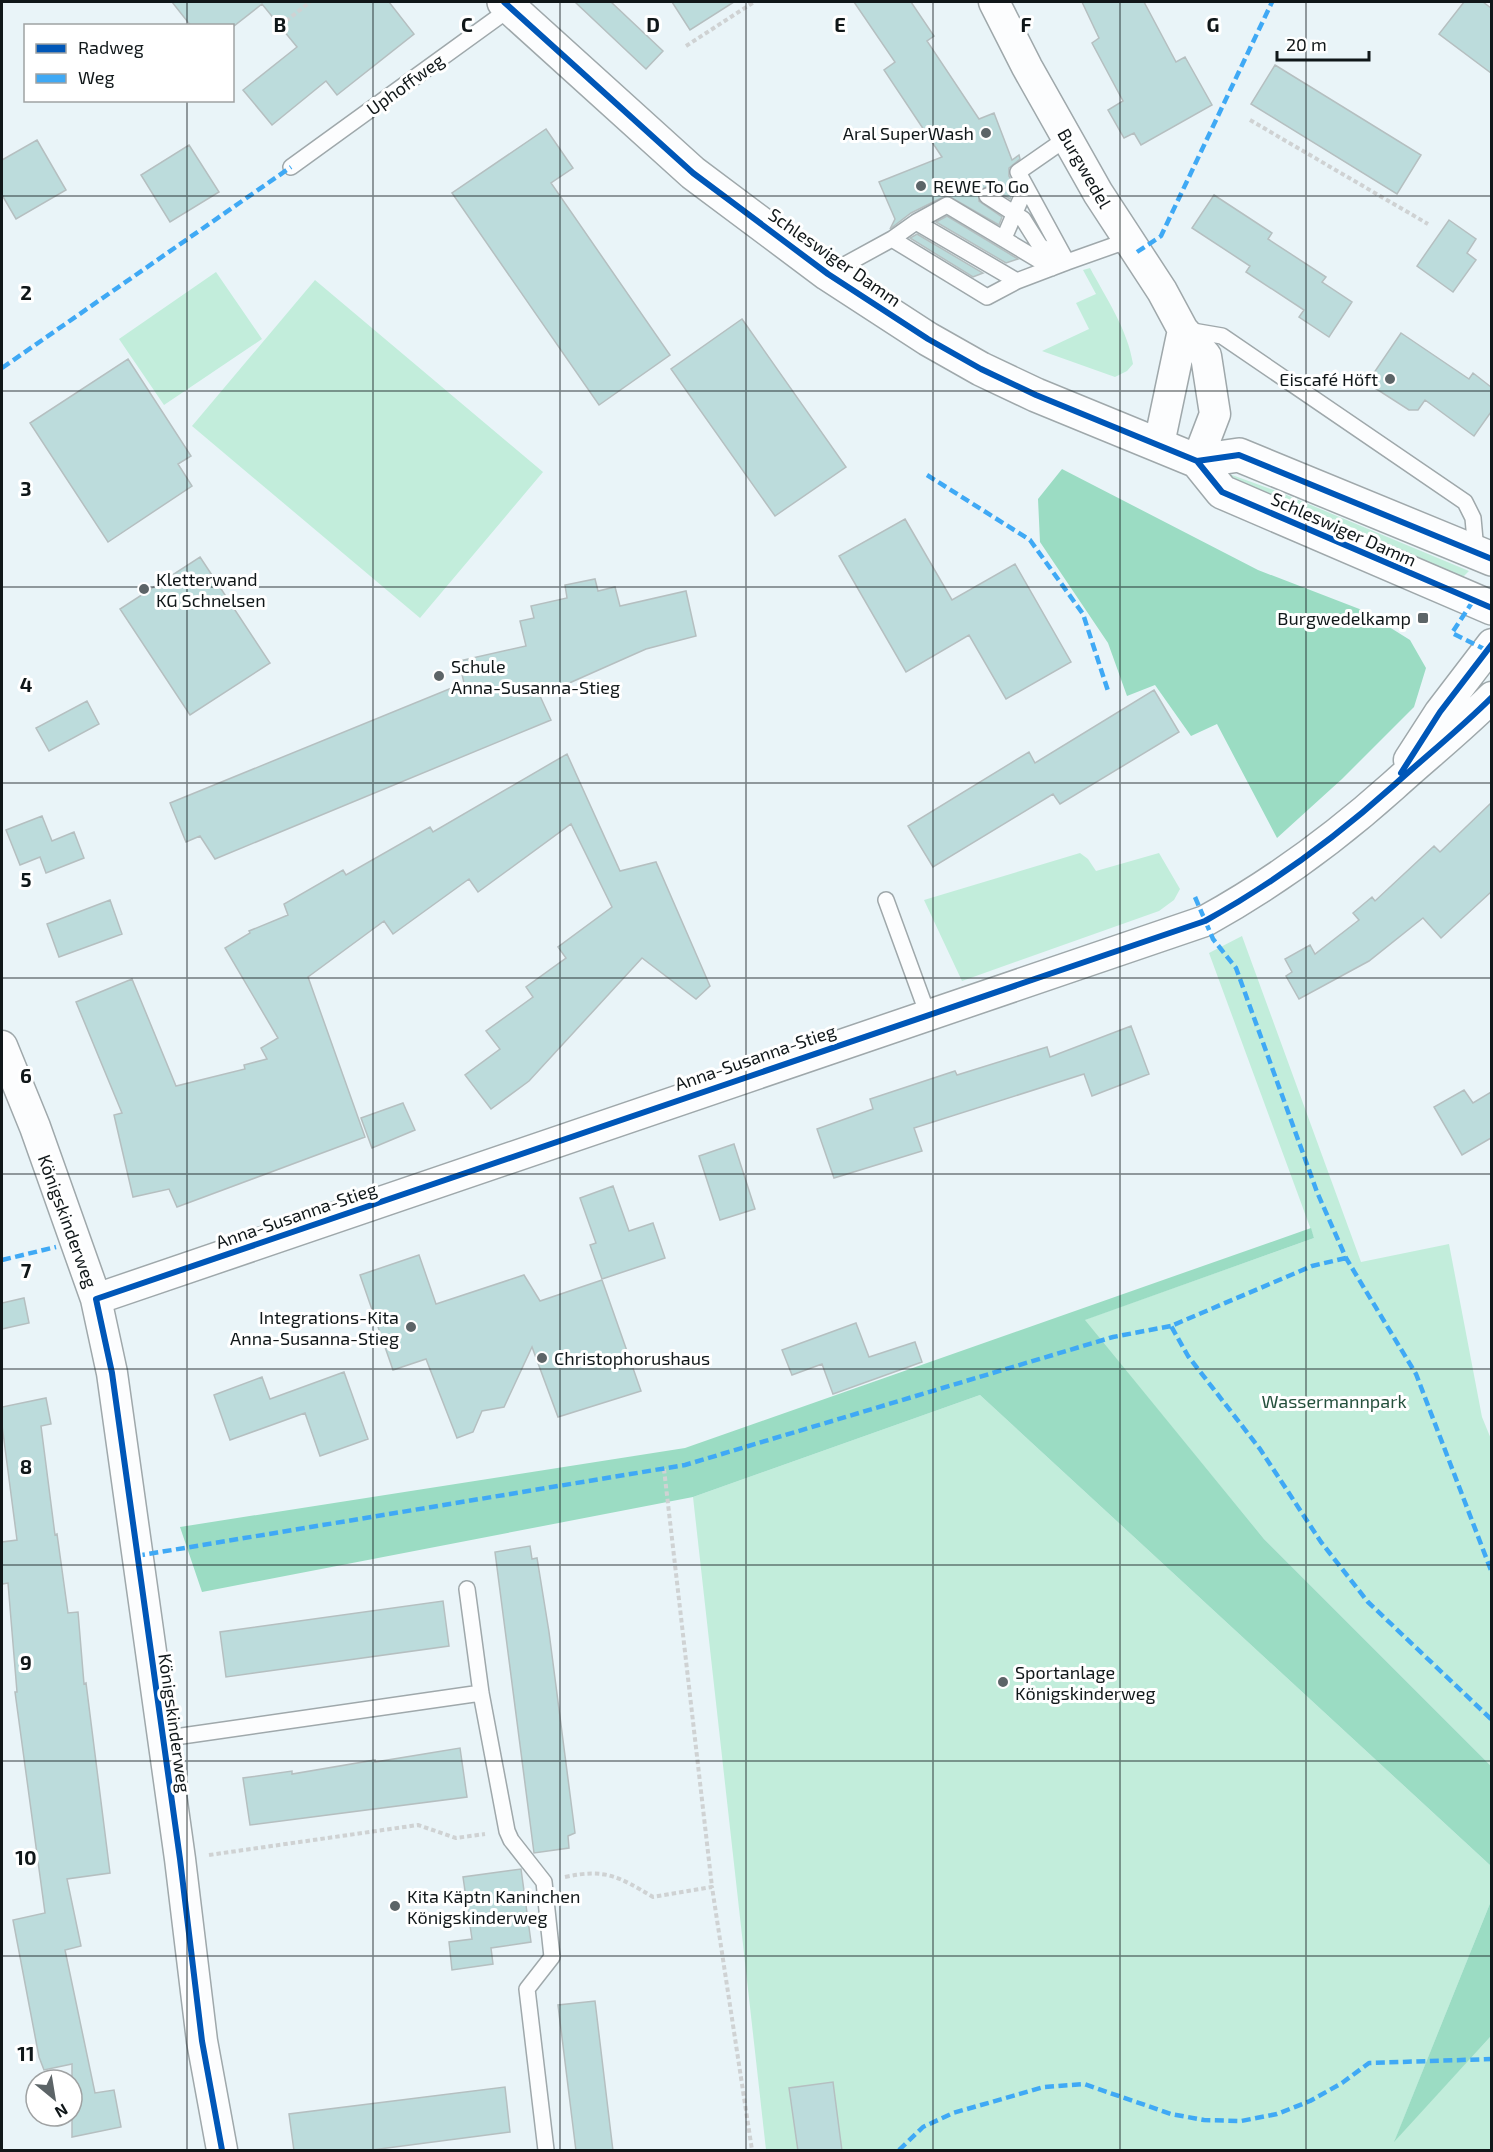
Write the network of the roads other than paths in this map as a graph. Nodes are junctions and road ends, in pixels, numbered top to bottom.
1 (994, 2) edge
2 (512, 4) edge
3 (1067, 138) junction
4 (291, 167) dead end
5 (1026, 187) junction
6 (987, 196) dead end
7 (1014, 214) junction
8 (916, 222) junction
9 (1004, 238) junction
10 (891, 239) junction
11 (1129, 240) junction
12 (1067, 262) junction
13 (1052, 268) junction
14 (828, 274) junction
15 (1017, 281) junction
16 (1183, 330) junction
17 (1159, 444) junction
18 (1197, 460) junction
19 (1484, 555) edge
20 (1491, 608) edge
21 (1491, 644) edge
22 (1491, 697) edge
23 (1393, 785) junction
24 (886, 900) dead end
25 (928, 1015) junction
26 (2, 1046) edge
27 (96, 1299) junction
28 (467, 1589) dead end
29 (481, 1693) junction
30 (161, 1739) junction
31 (222, 2151) edge
32 (546, 2151) edge

1 - 3 street, Burgwedel
2 - 4 lane, Uphoffweg
2 - 14 main road, Schleswiger Damm
3 - 5 lane
3 - 11 street, Burgwedel
5 - 7 lane
5 - 12 lane
6 - 7 lane
7 - 9 lane
7 - 12 lane
8 - 9 lane
8 - 10 lane
8 - 15 lane
9 - 13 lane
10 - 14 lane
10 - 15 lane
11 - 12 lane
11 - 16 street, Burgwedel
12 - 13 lane
13 - 15 lane
14 - 17 main road, Schleswiger Damm
16 - 17 street
16 - 18 street, Burgwedel
16 - 19 lane
17 - 18 main road, Schleswiger Damm
18 - 19 main road, Schleswiger Damm
18 - 20 main road, Schleswiger Damm
21 - 23 street, Anna-Susanna-Stieg
22 - 23 street, Anna-Susanna-Stieg
23 - 25 street, Anna-Susanna-Stieg
24 - 25 lane
25 - 27 street, Anna-Susanna-Stieg
26 - 27 street, Königskinderweg
27 - 30 street, Königskinderweg
28 - 29 lane
29 - 30 lane
29 - 32 lane
30 - 31 street, Königskinderweg

